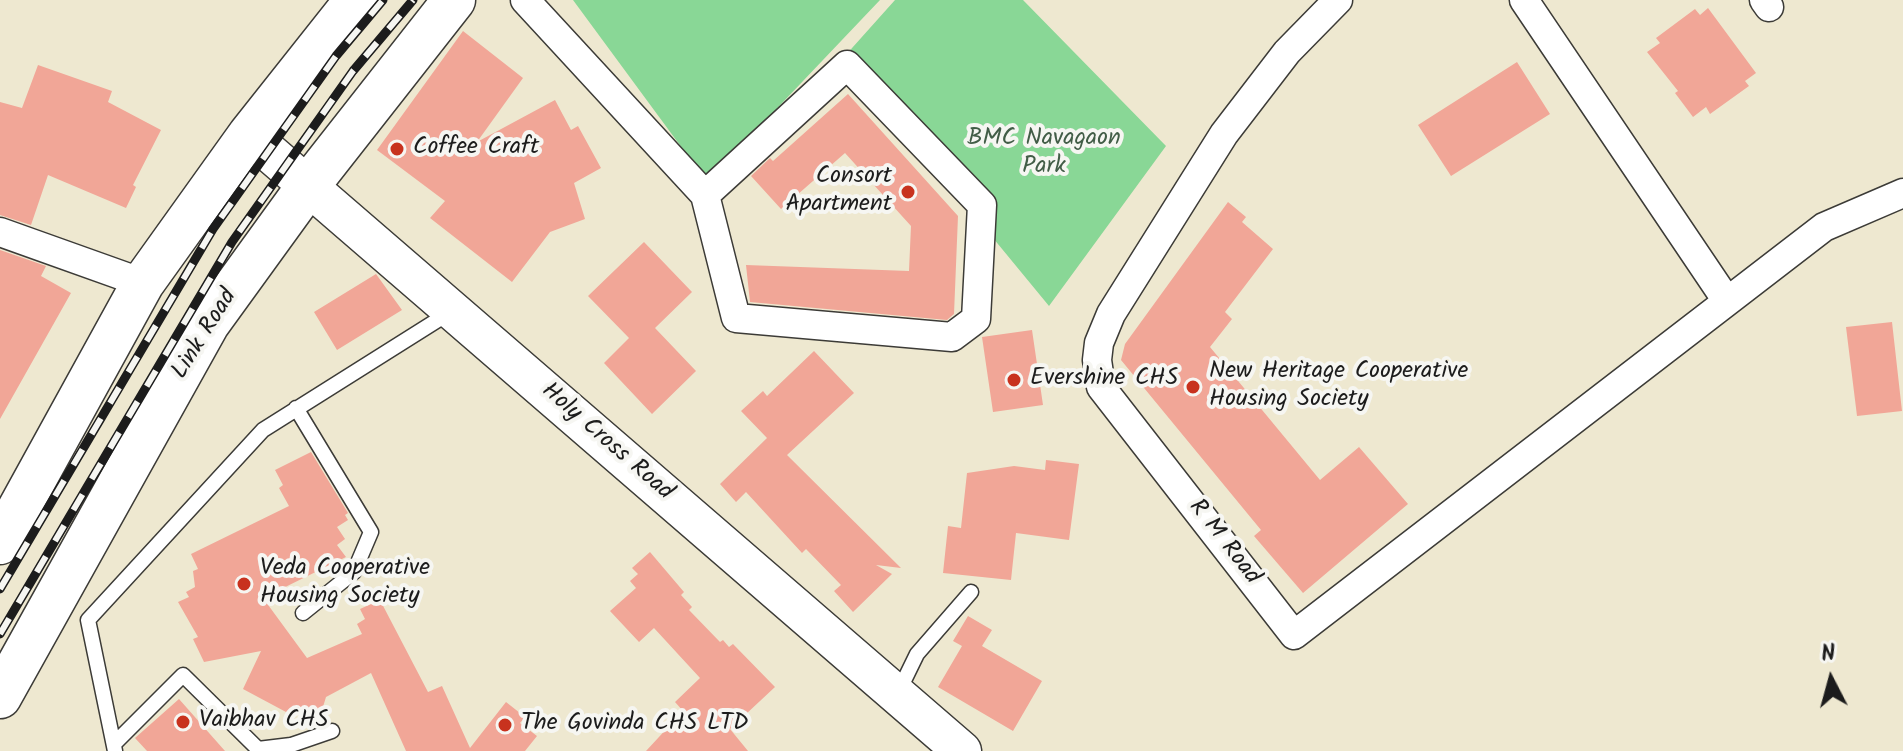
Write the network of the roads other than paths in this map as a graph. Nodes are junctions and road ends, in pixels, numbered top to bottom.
1 (356, 0) edge
2 (454, 0) edge
3 (525, 0) edge
4 (1338, 0) edge
5 (1524, 0) edge
6 (249, 135) junction
7 (308, 186) junction
8 (1903, 193) edge
9 (705, 195) junction
10 (0, 232) edge
11 (143, 283) junction
12 (1727, 301) junction
13 (452, 311) junction
14 (296, 408) junction
15 (0, 543) edge
16 (971, 592) dead end
17 (303, 613) dead end
18 (897, 695) junction
19 (0, 697) edge
20 (332, 731) dead end
21 (115, 747) edge
22 (962, 751) edge

1 - 6 main road
2 - 7 main road, Link Road
3 - 9 street
4 - 12 street, R M Road
5 - 12 street
6 - 7 street, Holy Cross Road
6 - 11 main road
7 - 13 street, Holy Cross Road
7 - 19 main road, Link Road
8 - 12 street, R M Road
9 - 9 street
10 - 11 street
11 - 15 main road
13 - 14 lane
13 - 18 street, Holy Cross Road
14 - 17 lane
14 - 21 lane
16 - 18 lane
18 - 22 street, Holy Cross Road
20 - 21 lane

